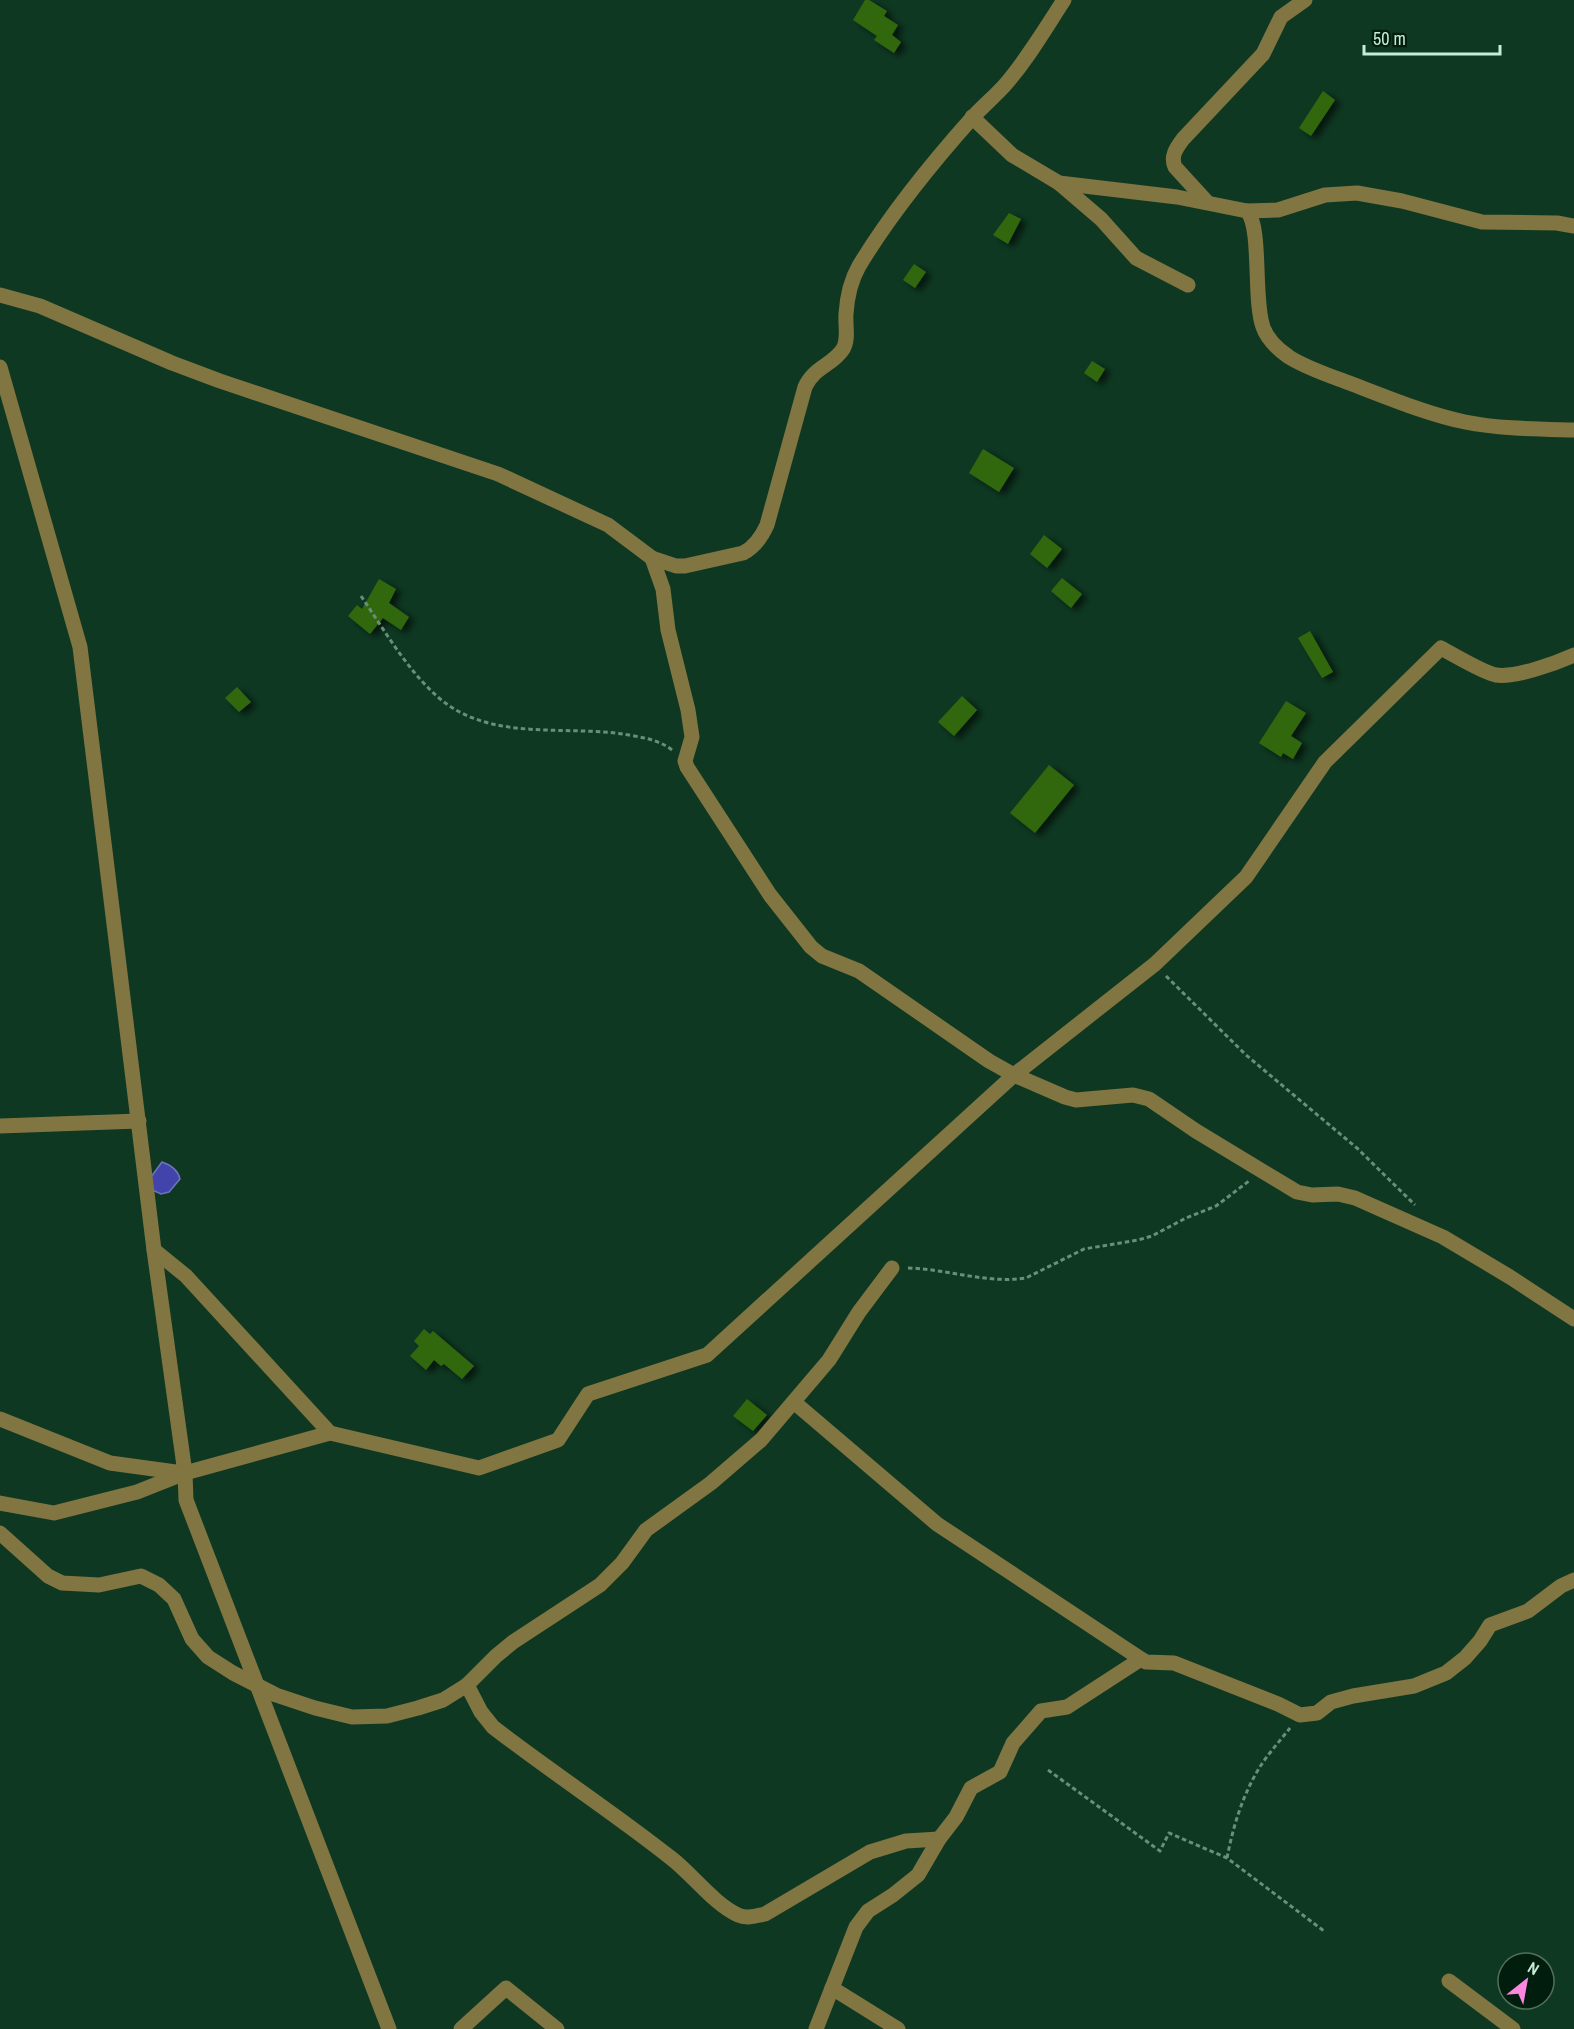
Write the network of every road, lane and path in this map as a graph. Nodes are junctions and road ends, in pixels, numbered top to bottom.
1 (1064, 0) edge
2 (1305, 0) edge
3 (972, 117) junction
4 (1059, 183) junction
5 (1207, 202) junction
6 (1247, 210) junction
7 (1574, 226) edge
8 (1188, 285) dead end
9 (0, 295) edge
10 (0, 367) edge
11 (1574, 430) edge
12 (652, 558) junction
13 (361, 596) dead end
14 (1574, 655) edge
15 (685, 761) junction
16 (1155, 964) junction
17 (1014, 1075) junction
18 (138, 1120) junction
19 (0, 1126) edge
20 (1262, 1171) junction
21 (1422, 1213) dead end
22 (154, 1250) junction
23 (892, 1268) joint
24 (1574, 1319) edge
25 (795, 1402) junction
26 (0, 1419) edge
27 (330, 1433) junction
28 (185, 1473) junction
29 (0, 1503) edge
30 (0, 1533) edge
31 (1574, 1580) edge
32 (1141, 1659) junction
33 (258, 1685) junction
34 (467, 1685) junction
35 (1300, 1715) junction
36 (1048, 1770) dead end
37 (939, 1839) junction
38 (1227, 1858) junction
39 (1324, 1931) dead end
40 (1449, 1981) dead end
41 (832, 1988) junction
42 (389, 2029) edge
43 (461, 2029) edge
44 (557, 2029) edge
45 (816, 2029) edge
46 (898, 2029) edge
47 (1513, 2029) edge

1 - 3 street
2 - 5 street
3 - 4 street
3 - 12 street
4 - 5 street
4 - 8 street
5 - 6 street
6 - 7 street
6 - 11 street
9 - 12 street
10 - 18 street
12 - 15 street
13 - 15 path
14 - 16 street
15 - 17 street
16 - 17 street
16 - 21 path
17 - 20 street
17 - 27 street
18 - 19 street
18 - 22 street
20 - 23 path
20 - 24 street
22 - 27 street
22 - 28 street
23 - 25 street
25 - 32 street
25 - 34 street
26 - 28 street
27 - 28 street
28 - 29 street
28 - 33 street
30 - 33 street
31 - 35 street
32 - 35 street
32 - 37 street
33 - 34 street
33 - 42 street
34 - 37 street
35 - 38 path
36 - 38 path
37 - 41 street
38 - 39 path
40 - 47 street
41 - 45 street
41 - 46 street
43 - 44 street

